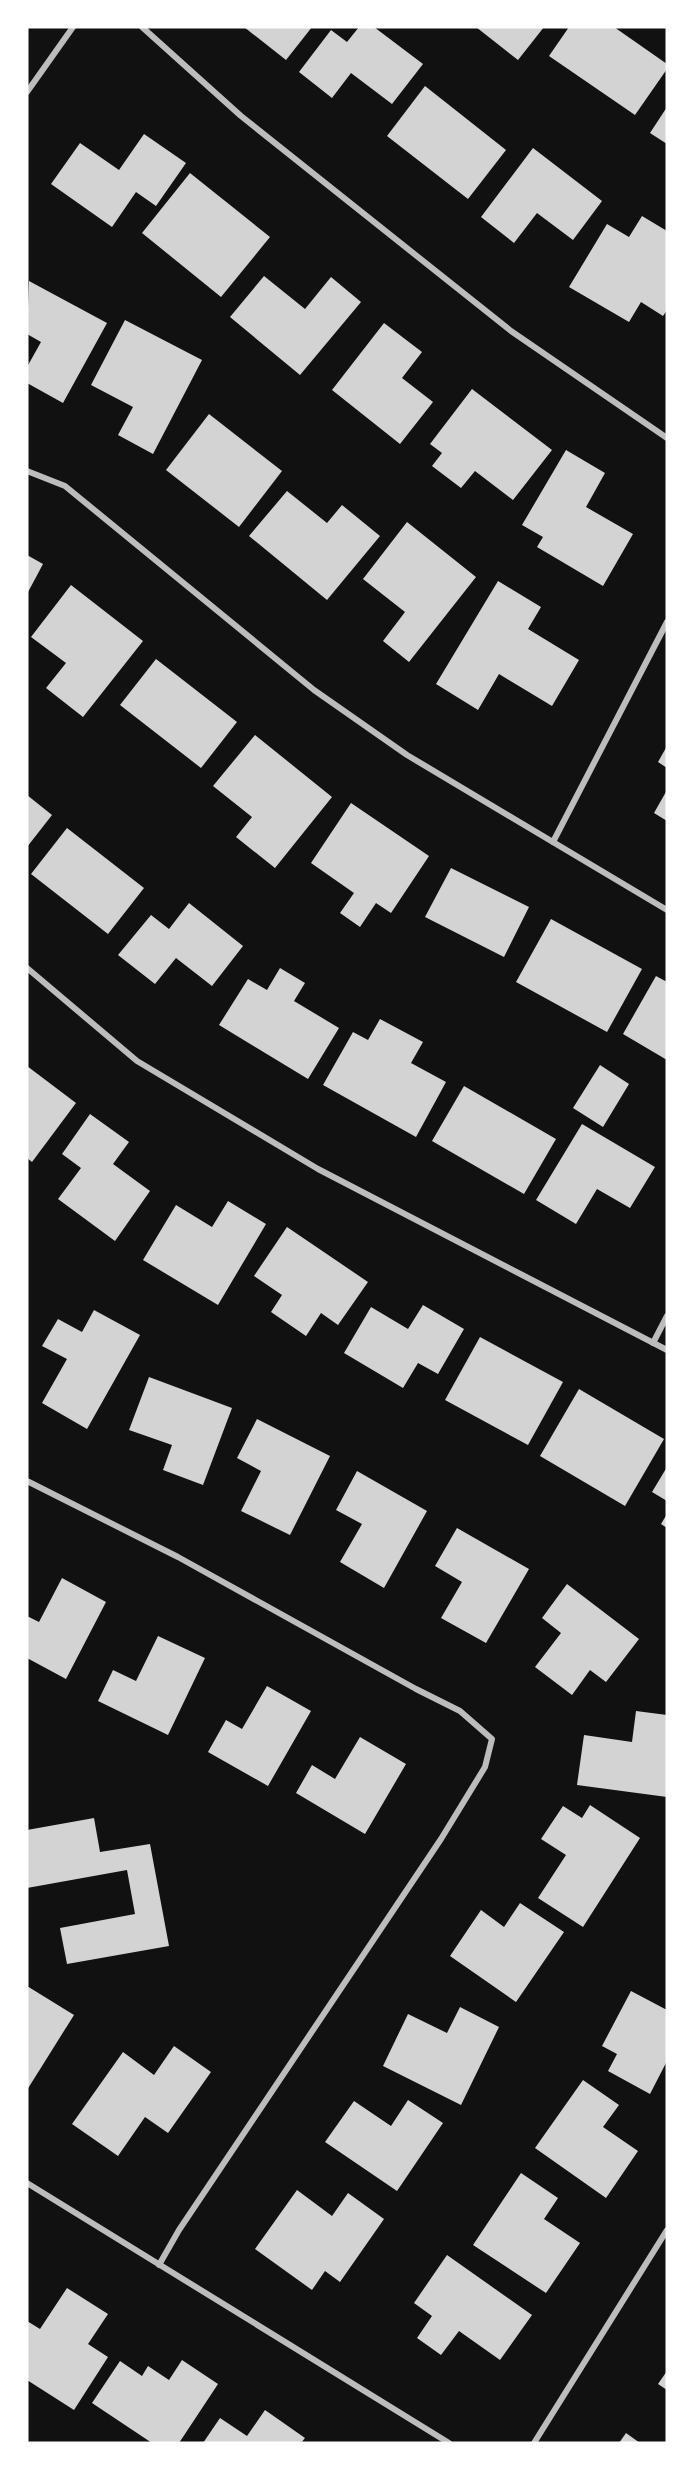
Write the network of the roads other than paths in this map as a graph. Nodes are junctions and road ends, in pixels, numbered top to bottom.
1 (73, 27) edge
2 (142, 27) edge
3 (27, 92) edge
4 (667, 438) edge
5 (27, 471) edge
6 (667, 622) edge
7 (553, 842) junction
8 (667, 910) edge
9 (27, 968) edge
10 (667, 1316) edge
11 (653, 1343) junction
12 (667, 1350) edge
13 (27, 1481) edge
14 (27, 2183) edge
15 (667, 2230) edge
16 (159, 2265) junction
17 (449, 2443) edge
18 (534, 2443) edge

1 - 3 street
2 - 4 street
5 - 7 street
6 - 7 street
7 - 8 street
9 - 11 street
10 - 11 street
11 - 12 street
13 - 16 street
14 - 16 street
15 - 18 street
16 - 17 street

